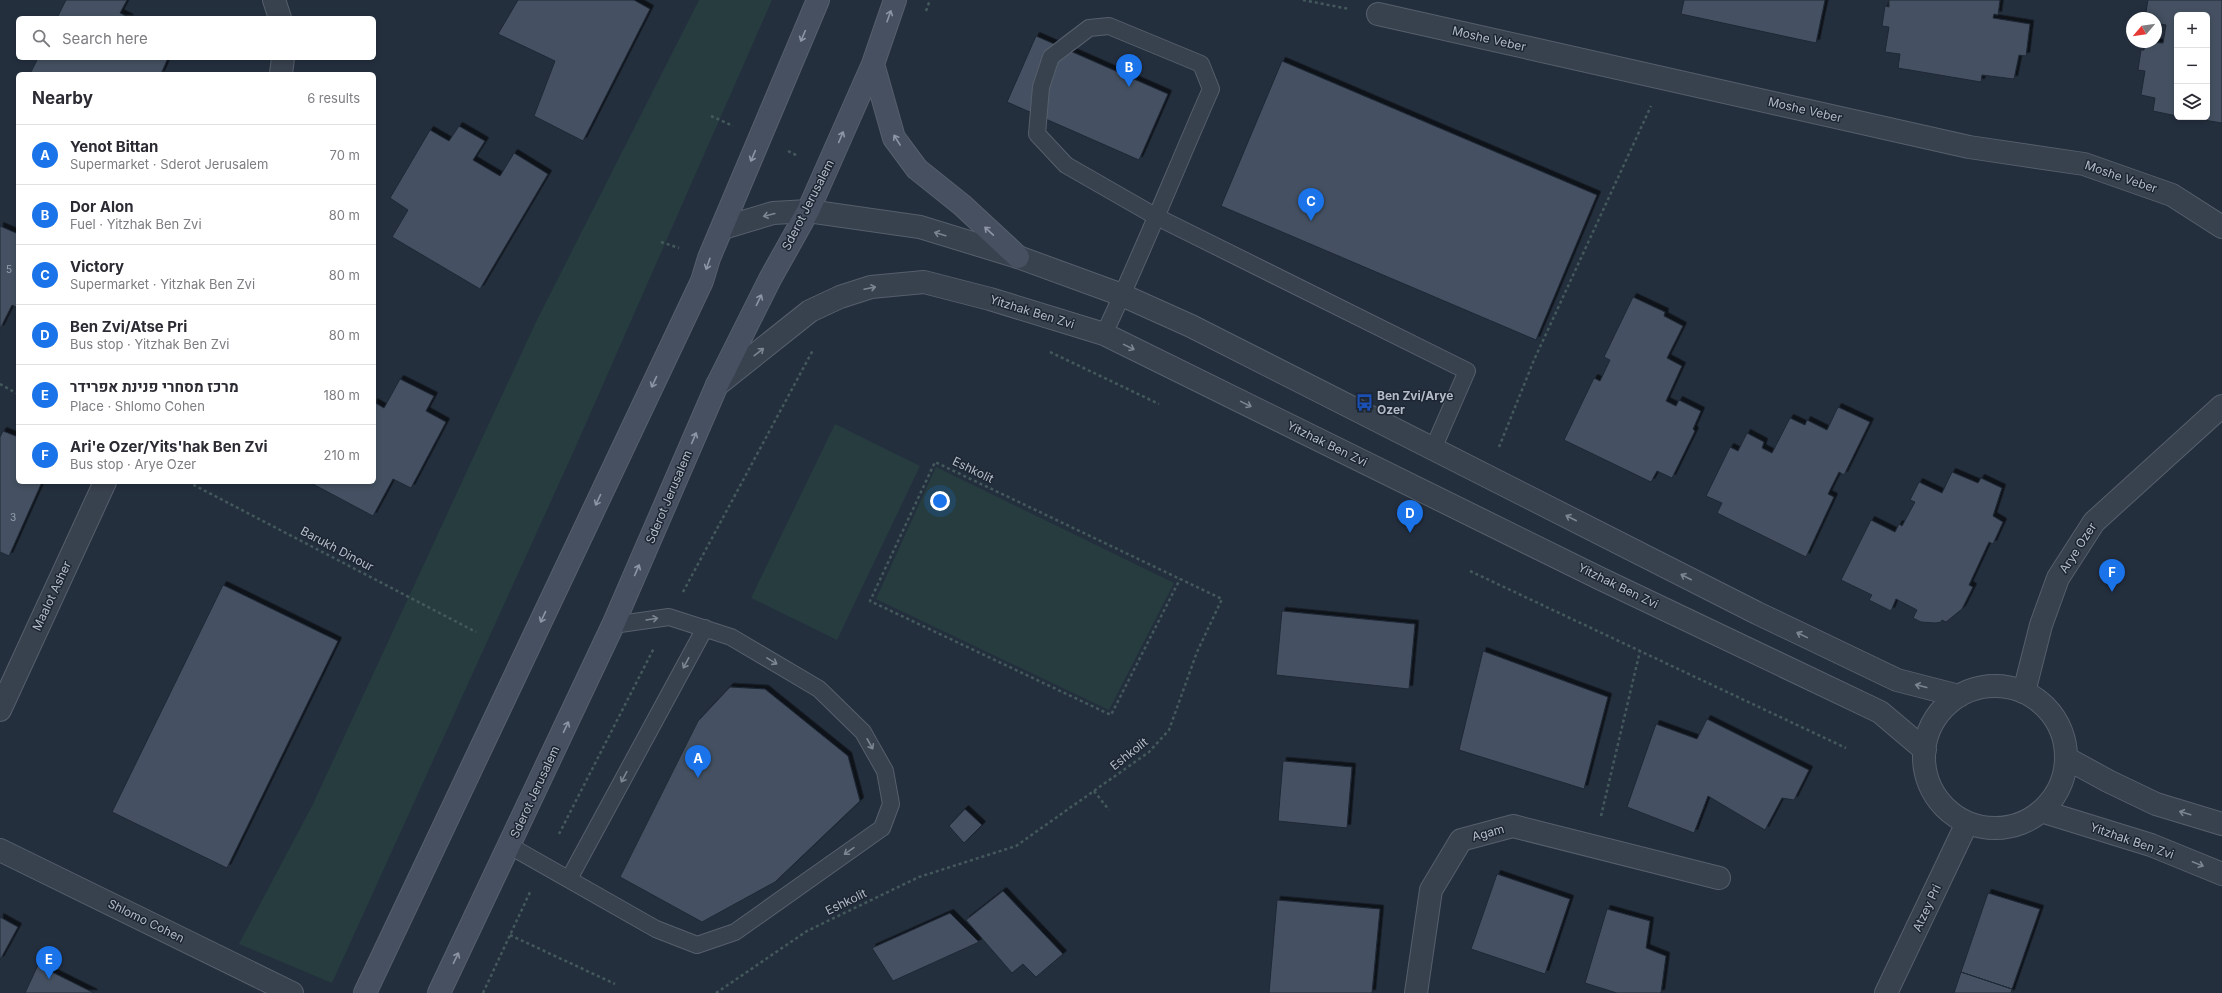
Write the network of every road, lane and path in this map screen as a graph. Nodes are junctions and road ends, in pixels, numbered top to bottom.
1 (274, 0) edge
2 (818, 0) edge
3 (895, 0) edge
4 (930, 0) edge
5 (1304, 0) edge
6 (1378, 14) joint
7 (925, 15) dead end
8 (279, 16) edge
9 (283, 60) edge
10 (873, 64) junction
11 (281, 72) edge
12 (1663, 78) junction
13 (808, 211) junction
14 (1155, 216) junction
15 (2222, 227) edge
16 (723, 228) junction
17 (1018, 257) junction
18 (1122, 295) junction
19 (1104, 334) junction
20 (815, 346) dead end
21 (1047, 350) dead end
22 (0, 384) edge
23 (718, 385) junction
24 (16, 393) edge
25 (1159, 404) dead end
26 (2222, 406) edge
27 (1433, 450) junction
28 (1488, 475) junction
29 (104, 484) edge
30 (192, 484) edge
31 (1470, 571) dead end
32 (1180, 579) junction
33 (669, 616) junction
34 (613, 625) junction
35 (705, 628) junction
36 (476, 632) dead end
37 (1640, 651) junction
38 (2024, 692) junction
39 (1959, 696) junction
40 (0, 710) edge
41 (1846, 748) dead end
42 (1925, 750) junction
43 (2066, 758) junction
44 (1094, 791) junction
45 (1109, 810) dead end
46 (2042, 811) junction
47 (1967, 823) junction
48 (2222, 824) edge
49 (510, 846) junction
50 (1594, 846) junction
51 (0, 850) edge
52 (544, 865) junction
53 (2222, 874) edge
54 (1719, 878) dead end
55 (569, 879) junction
56 (510, 935) junction
57 (615, 984) dead end
58 (292, 993) edge
59 (365, 993) edge
60 (439, 993) edge
61 (483, 993) edge
62 (716, 993) edge
63 (1416, 993) edge
64 (1886, 993) edge

1 - 8 street
2 -> 16 main road
10 -> 3 main road, Sderot Jerusalem
4 - 7 path
5 - 6 path
6 - 12 street, Moshe Veber
9 - 11 street
13 -> 10 main road, Sderot Jerusalem
17 -> 10 main road
12 - 15 street, Moshe Veber
12 - 28 path
13 -> 16 street
17 -> 13 street
23 -> 13 main road, Sderot Jerusalem
14 - 14 lane
14 - 18 lane
14 - 27 lane
16 -> 59 main road
17 - 18 street
18 - 19 lane
18 - 27 street
23 -> 19 street, Yitzhak Ben Zvi
19 -> 42 street, Yitzhak Ben Zvi
20 - 33 path
21 - 25 path
22 - 24 path
34 -> 23 main road, Sderot Jerusalem
26 - 38 street, Arye Ozer
27 - 28 street
39 -> 28 street
29 - 40 street, Maalot Asher
30 - 36 path, Barukh Dinour
31 - 37 path
32 - 32 path, Eshkolit
32 - 44 path, Eshkolit
34 -> 33 lane
33 - 35 lane
33 - 52 path
49 -> 34 main road, Sderot Jerusalem
35 -> 55 lane
35 -> 55 lane
37 - 41 path
37 - 50 path
38 - 39 street
38 - 43 street
39 - 42 street
42 - 47 street
43 - 46 street
48 -> 43 street
44 - 45 path
44 - 62 path, Eshkolit
46 - 47 street
46 -> 53 street, Yitzhak Ben Zvi
47 - 64 street, Atzey Pri
49 - 52 lane
60 -> 49 main road, Sderot Jerusalem
50 - 54 street, Agam
50 - 63 street, Agam
51 - 58 street, Shlomo Cohen
52 - 55 lane
52 - 56 path
56 - 57 path
56 - 61 path

